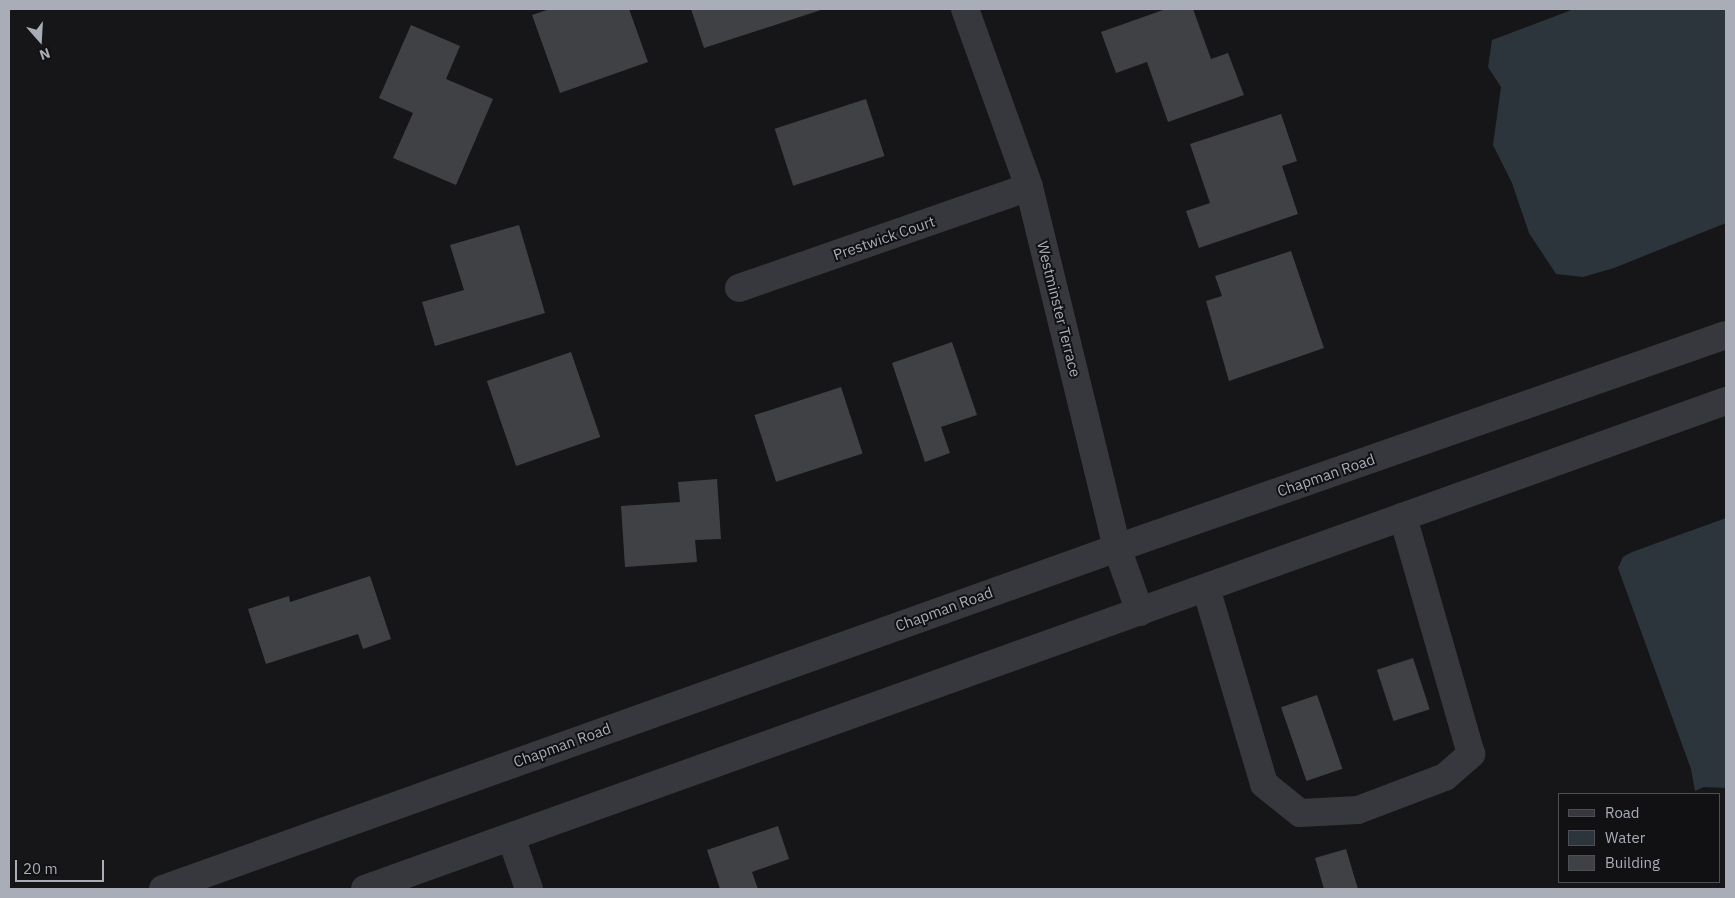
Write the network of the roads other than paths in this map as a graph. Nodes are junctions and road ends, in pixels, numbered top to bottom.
1 (965, 9) edge
2 (1029, 187) junction
3 (739, 288) dead end
4 (1726, 335) edge
5 (1726, 401) edge
6 (1403, 517) junction
7 (1117, 548) junction
8 (1206, 588) junction
9 (1140, 612) junction
10 (511, 837) junction
11 (163, 889) edge
12 (365, 889) edge
13 (529, 889) edge

1 - 2 street, Westminster Terrace
2 - 3 street, Prestwick Court
2 - 7 street, Westminster Terrace
4 - 7 street, Chapman Road
5 - 6 street
6 - 8 street
6 - 8 street
7 - 9 street, Westminster Terrace
7 - 11 street, Chapman Road
8 - 9 street
9 - 10 street
10 - 12 street
10 - 13 street

